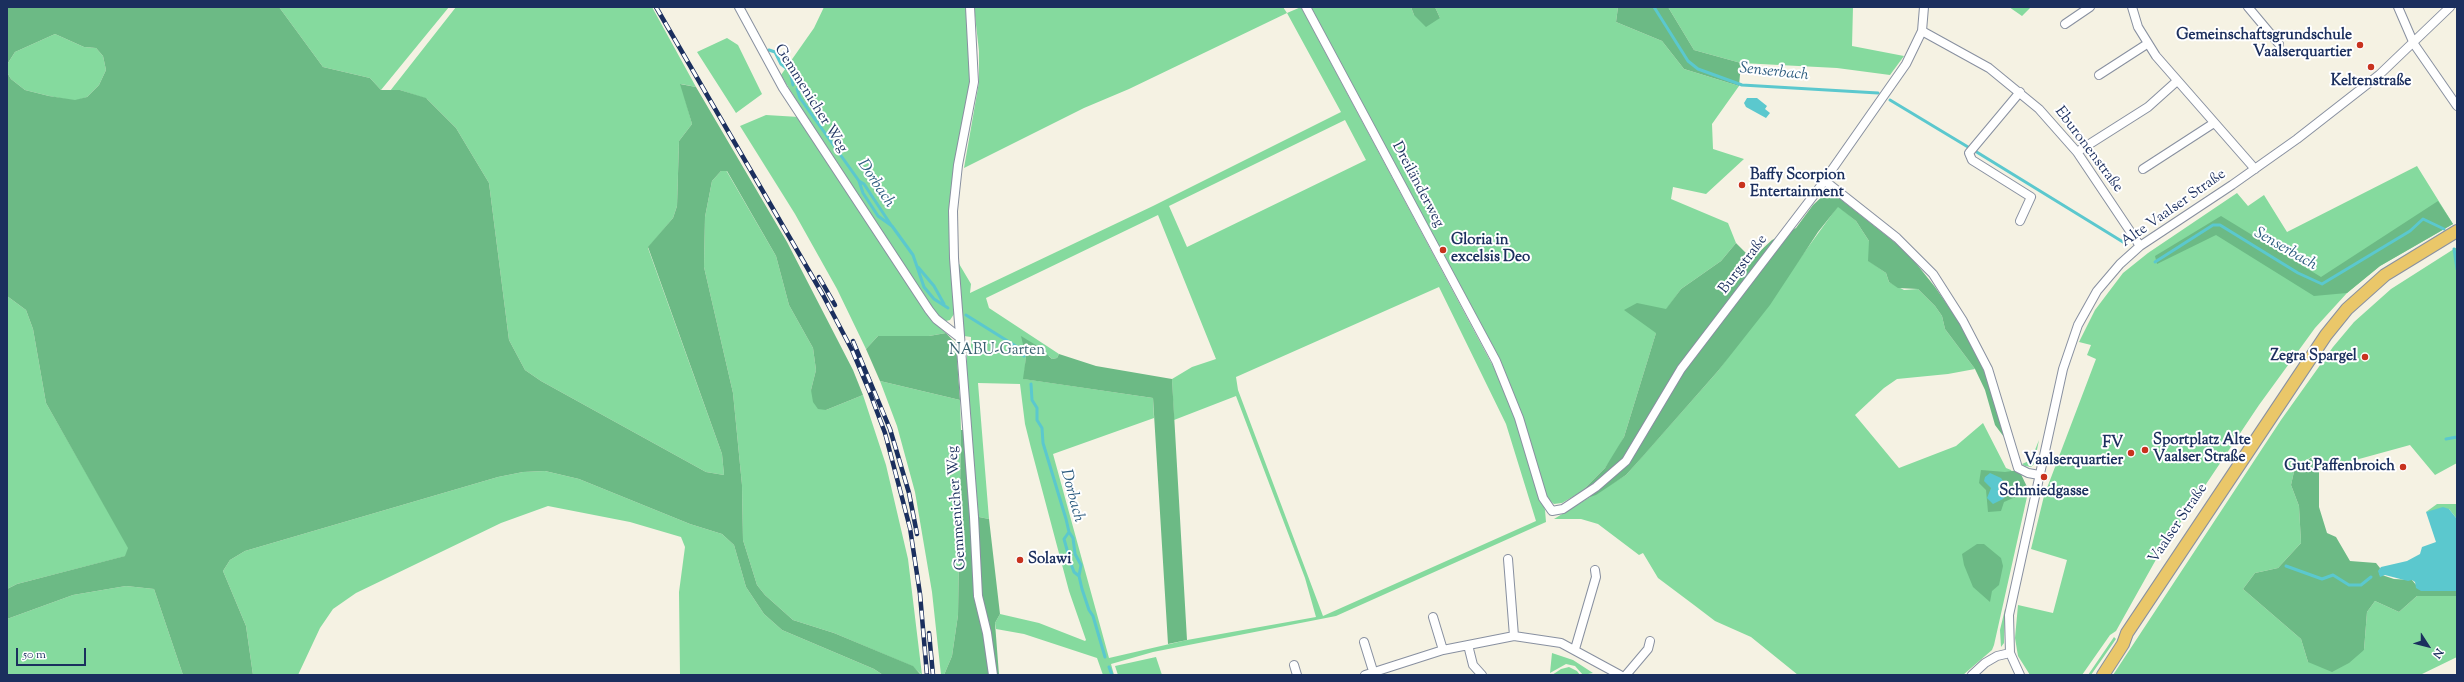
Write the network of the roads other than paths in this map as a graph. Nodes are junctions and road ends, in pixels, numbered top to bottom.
1 (739, 7) edge
2 (970, 7) edge
3 (1306, 7) edge
4 (1924, 7) edge
5 (2090, 7) edge
6 (2132, 7) edge
7 (2248, 7) edge
8 (2398, 7) edge
9 (2450, 7) edge
10 (2065, 24) dead end
11 (1922, 31) junction
12 (2147, 44) junction
13 (2279, 44) dead end
14 (2414, 44) junction
15 (2099, 75) dead end
16 (2177, 81) junction
17 (2020, 92) junction
18 (2457, 106) edge
19 (2214, 123) junction
20 (2077, 152) junction
21 (2143, 169) dead end
22 (2255, 169) junction
23 (1825, 181) junction
24 (2020, 221) dead end
25 (2457, 231) edge
26 (2140, 246) junction
27 (959, 338) junction
28 (2039, 475) junction
29 (1552, 511) joint
30 (1508, 559) dead end
31 (1595, 570) dead end
32 (1433, 617) dead end
33 (2127, 633) junction
34 (1514, 636) junction
35 (1650, 641) dead end
36 (1364, 642) dead end
37 (1468, 644) junction
38 (1575, 649) junction
39 (1443, 650) junction
40 (2010, 653) junction
41 (1294, 665) dead end
42 (1374, 671) junction
43 (993, 675) edge
44 (1297, 675) edge
45 (1365, 675) edge
46 (1482, 675) edge
47 (1620, 675) edge
48 (1626, 675) edge
49 (1972, 675) edge
50 (2020, 675) edge
51 (2095, 675) edge
52 (2103, 675) edge

1 - 27 street, Gemmenicher Weg
2 - 27 street, Gemmenicher Weg
3 - 29 street, Dreiländerweg
4 - 11 street, Burgstraße
5 - 10 street
6 - 12 street
7 - 13 street
8 - 14 street
9 - 14 street, Alte Vaalser Straße
11 - 17 street, Eburonenstraße
11 - 23 street, Burgstraße
12 - 15 street
12 - 16 street
14 - 18 street
14 - 22 street, Alte Vaalser Straße
16 - 19 street
16 - 20 street
17 - 20 street, Eburonenstraße
17 - 24 street
19 - 21 street
19 - 22 street
20 - 26 street, Eburonenstraße
22 - 26 street, Alte Vaalser Straße
23 - 28 street
23 - 29 street, Burgstraße
25 - 33 main road, Vaalser Straße
26 - 28 street, Alte Vaalser Straße
27 - 43 street, Gemmenicher Weg
28 - 40 street, Alte Vaalser Straße
30 - 34 street
31 - 38 street
32 - 39 street
33 - 51 main road, Vaalser Straße
33 - 52 main road, Vaalser Straße
34 - 37 street
34 - 38 street
35 - 48 street
36 - 42 street
37 - 39 street
37 - 46 street
38 - 47 street
39 - 42 street
40 - 49 street
40 - 50 street, Alte Vaalser Straße
41 - 44 street
42 - 45 street

